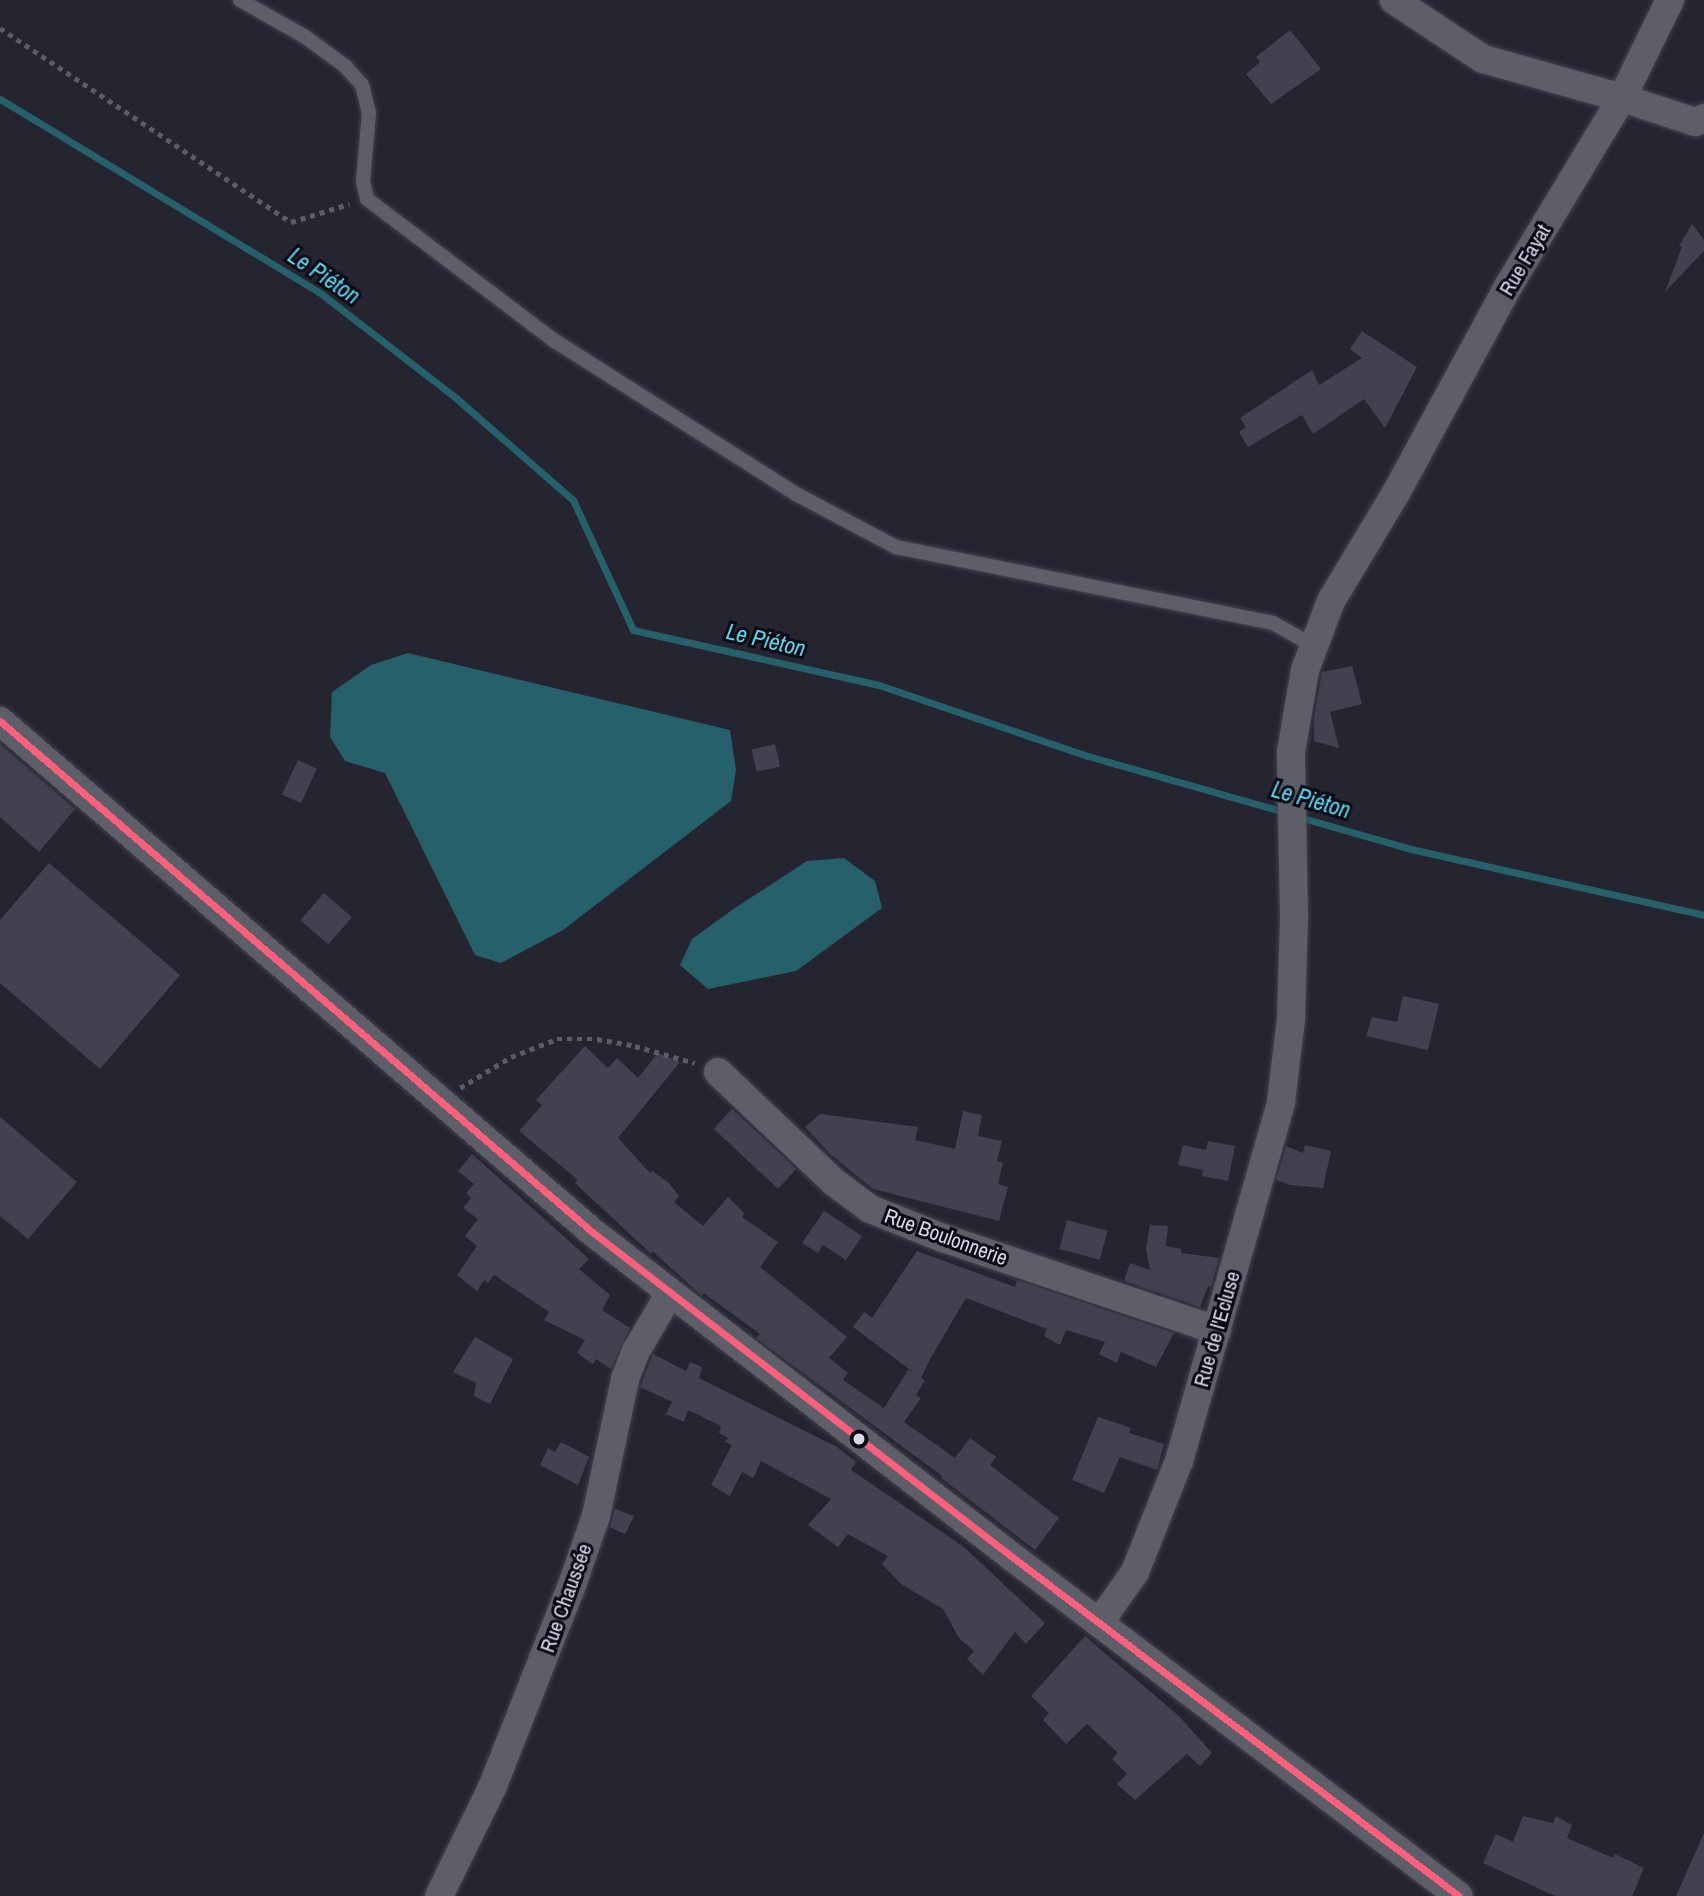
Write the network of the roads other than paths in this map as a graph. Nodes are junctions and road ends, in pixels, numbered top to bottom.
1 (240, 0) edge
2 (1394, 0) edge
3 (1670, 0) edge
4 (1622, 97) junction
5 (1704, 118) edge
6 (1314, 646) junction
7 (0, 721) edge
8 (1295, 833) joint
9 (719, 1072) road end
10 (670, 1293) junction
11 (1217, 1330) junction
12 (1099, 1623) junction
13 (439, 1896) edge
14 (1460, 1896) edge

1 - 6 lane
2 - 4 street
3 - 4 street, Rue Fayat
4 - 5 street
4 - 6 street, Rue Fayat
6 - 8 street, Rue Fayat
7 - 10 street
8 - 11 street, Rue de l'Ecluse
9 - 11 street, Rue Boulonnerie
10 - 12 street
10 - 13 street, Rue Chaussée
11 - 12 street, Rue de l'Ecluse
12 - 14 street

